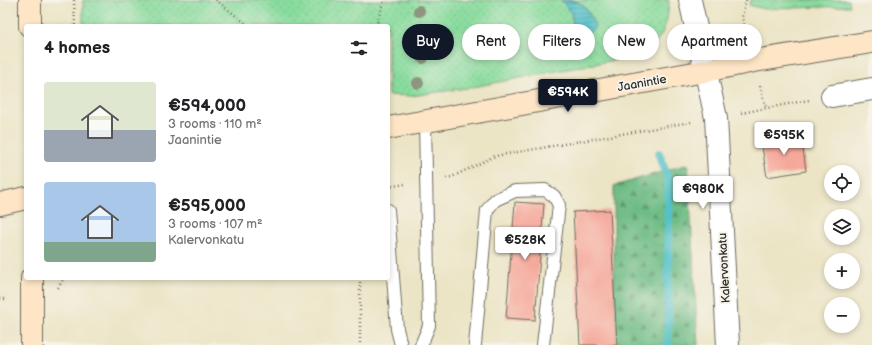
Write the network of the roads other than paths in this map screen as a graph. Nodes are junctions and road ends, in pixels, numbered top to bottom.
1 (30, 0) edge
2 (690, 0) edge
3 (30, 24) edge
4 (872, 42) edge
5 (705, 72) junction
6 (872, 89) edge
7 (832, 96) road end
8 (425, 121) junction
9 (390, 128) edge
10 (24, 198) edge
11 (0, 204) edge
12 (390, 237) edge
13 (32, 280) edge
14 (32, 345) edge
15 (400, 345) edge
16 (421, 345) edge
17 (475, 345) edge
18 (544, 345) edge
19 (728, 345) edge

1 - 3 main road
2 - 5 street, Kalervonkatu
4 - 5 main road, Jaanintie
5 - 8 main road, Jaanintie
5 - 19 street, Kalervonkatu
6 - 7 street
8 - 9 main road, Jaanintie
8 - 16 lane
10 - 11 main road
12 - 15 lane
13 - 14 main road
17 - 18 lane

